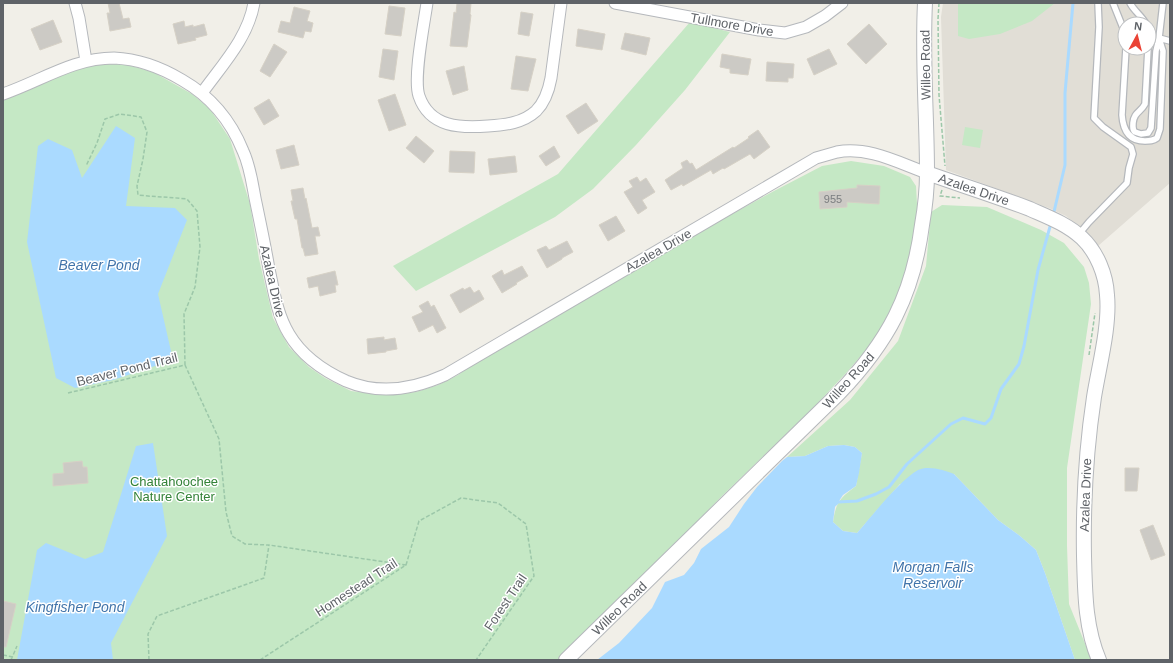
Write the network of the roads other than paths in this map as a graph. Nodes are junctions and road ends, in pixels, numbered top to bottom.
1 (75, 3) edge
2 (254, 3) edge
3 (427, 3) edge
4 (561, 3) edge
5 (615, 3) edge
6 (842, 3) edge
7 (925, 3) edge
8 (1098, 3) edge
9 (1113, 3) edge
10 (1130, 3) edge
11 (1163, 3) edge
12 (1118, 16) edge
13 (1141, 16) edge
14 (1159, 38) junction
15 (1170, 41) edge
16 (1157, 47) edge
17 (1126, 56) edge
18 (1148, 56) edge
19 (1156, 56) edge
20 (86, 61) junction
21 (202, 93) junction
22 (3, 94) edge
23 (927, 173) junction
24 (1078, 235) junction
25 (566, 660) edge
26 (1099, 660) edge

1 - 20 street
2 - 21 street
3 - 4 street
5 - 6 street, Tullmore Drive
7 - 23 street, Willeo Road
8 - 24 lane
9 - 12 lane
10 - 13 lane
11 - 14 lane
14 - 15 lane
14 - 16 lane
14 - 17 lane
18 - 19 lane
20 - 21 street, Azalea Drive
20 - 22 street, Azalea Drive
21 - 23 street, Azalea Drive
23 - 24 street, Azalea Drive
23 - 25 street, Willeo Road
24 - 26 street, Azalea Drive

